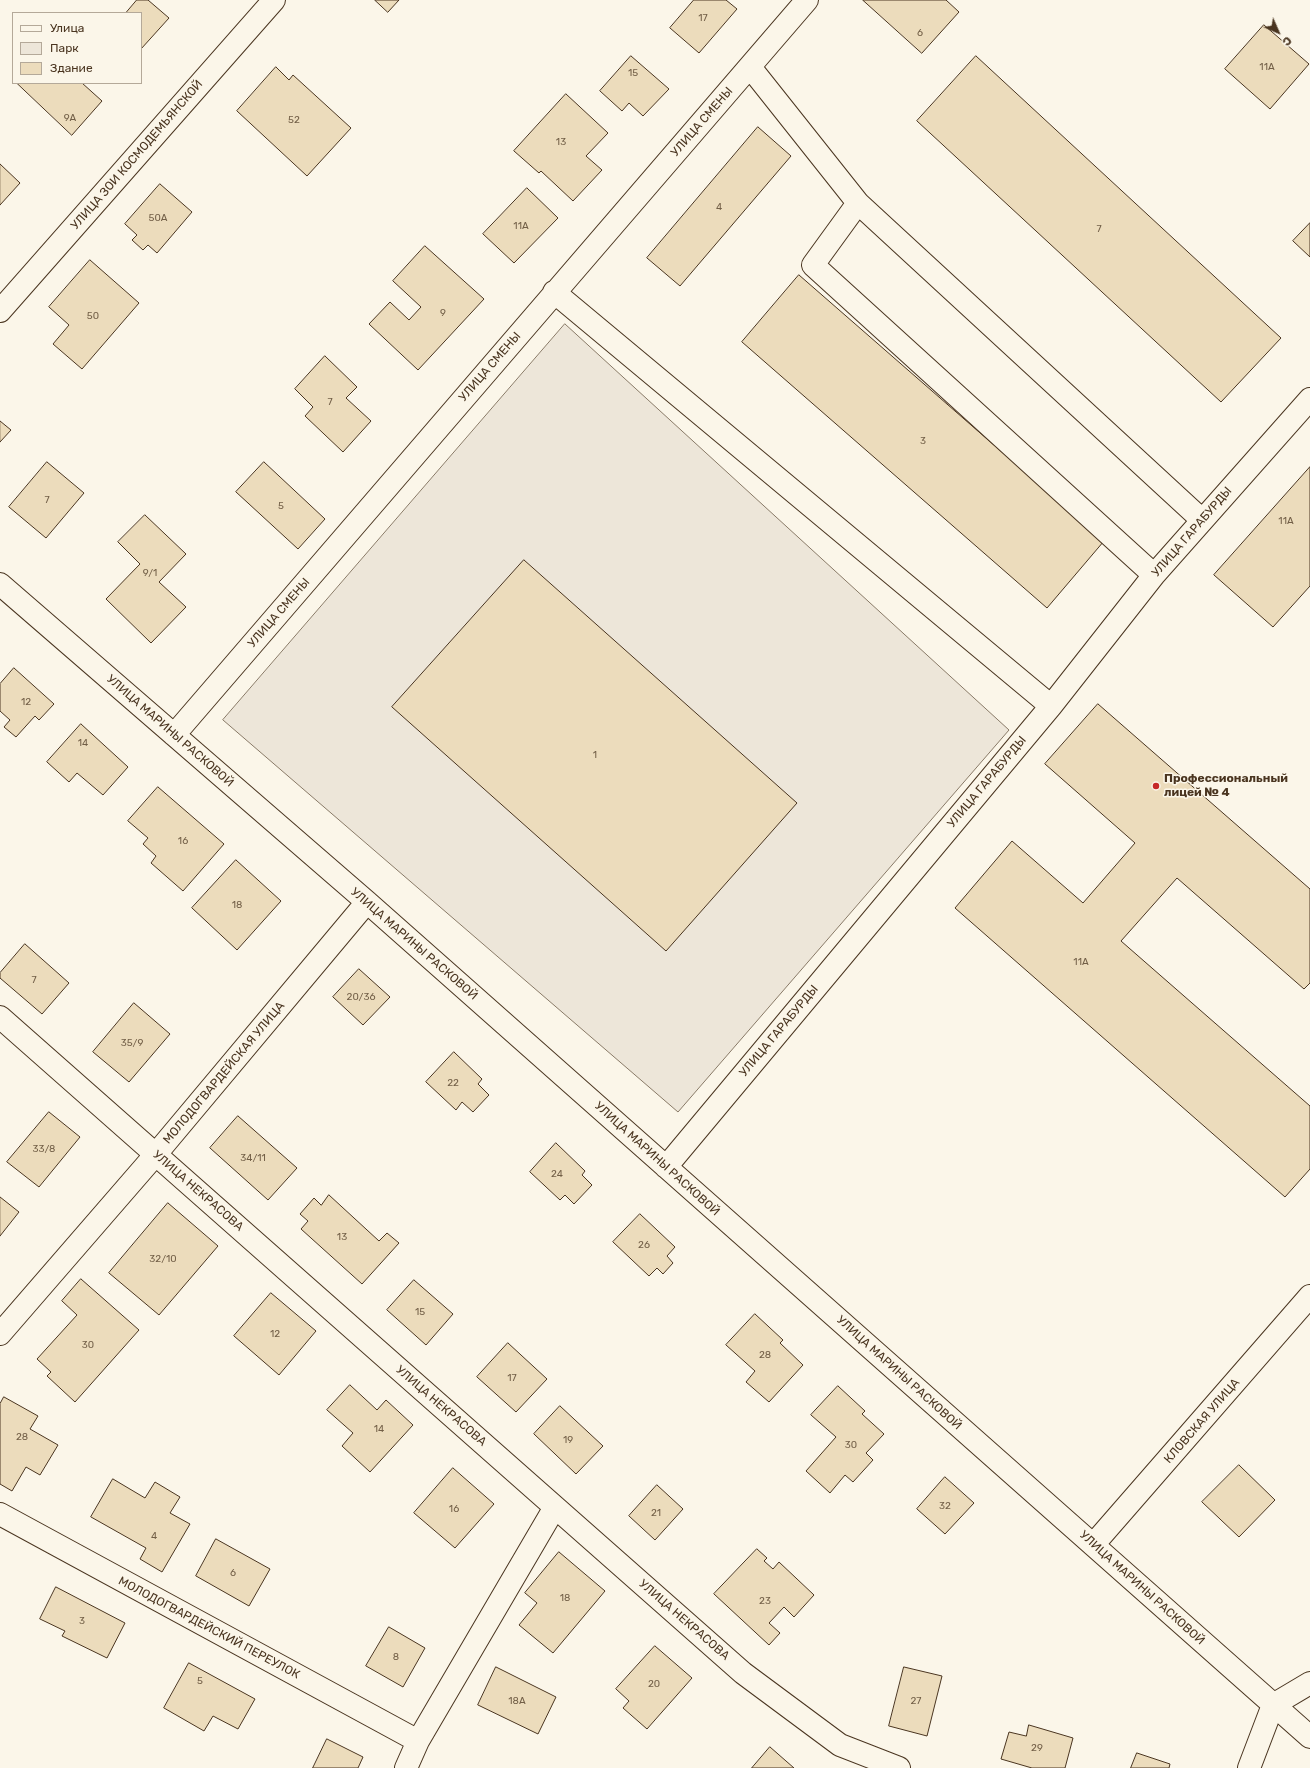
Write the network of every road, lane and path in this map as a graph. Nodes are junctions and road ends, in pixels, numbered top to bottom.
1 (274, 0) edge
2 (807, 0) edge
3 (750, 67) junction
4 (858, 202) junction
5 (554, 292) junction
6 (0, 311) edge
7 (1310, 399) edge
8 (1202, 520) junction
9 (1154, 575) junction
10 (0, 584) edge
11 (1051, 706) junction
12 (174, 735) junction
13 (367, 902) junction
14 (0, 1017) edge
15 (156, 1154) junction
16 (666, 1167) junction
17 (1310, 1296) edge
18 (0, 1334) edge
19 (555, 1507) junction
20 (0, 1514) edge
21 (1093, 1545) junction
22 (1310, 1683) edge
23 (1273, 1705) junction
24 (1310, 1737) edge
25 (418, 1741) junction
26 (406, 1768) edge
27 (899, 1768) edge
28 (1249, 1768) edge

1 - 6 street, УЛИЦА ЗОИ КОСМОДЕМЬЯНСКОЙ
2 - 3 street, УЛИЦА СМЕНЫ
3 - 4 street
3 - 5 street, УЛИЦА СМЕНЫ
4 - 8 street
4 - 9 street
5 - 11 street
5 - 12 street, УЛИЦА СМЕНЫ
7 - 8 street, УЛИЦА ГАРАБУРДЫ
8 - 9 street, УЛИЦА ГАРАБУРДЫ
9 - 11 street, УЛИЦА ГАРАБУРДЫ
10 - 12 street, УЛИЦА МАРИНЫ РАСКОВОЙ
11 - 16 street, УЛИЦА ГАРАБУРДЫ
12 - 13 street, УЛИЦА МАРИНЫ РАСКОВОЙ
13 - 15 street, МОЛОДОГВАРДЕЙСКАЯ УЛИЦА
13 - 16 street, УЛИЦА МАРИНЫ РАСКОВОЙ
14 - 15 street, УЛИЦА НЕКРАСОВА
15 - 18 street, МОЛОДОГВАРДЕЙСКАЯ УЛИЦА
15 - 19 street, УЛИЦА НЕКРАСОВА
16 - 21 street, УЛИЦА МАРИНЫ РАСКОВОЙ
17 - 21 street, КЛОВСКАЯ УЛИЦА
19 - 25 street
19 - 27 street, УЛИЦА НЕКРАСОВА
20 - 25 street, МОЛОДОГВАРДЕЙСКИЙ ПЕРЕУЛОК
21 - 23 street, УЛИЦА МАРИНЫ РАСКОВОЙ
22 - 23 street
23 - 24 street, УЛИЦА МАРИНЫ РАСКОВОЙ
23 - 28 street
25 - 26 street

